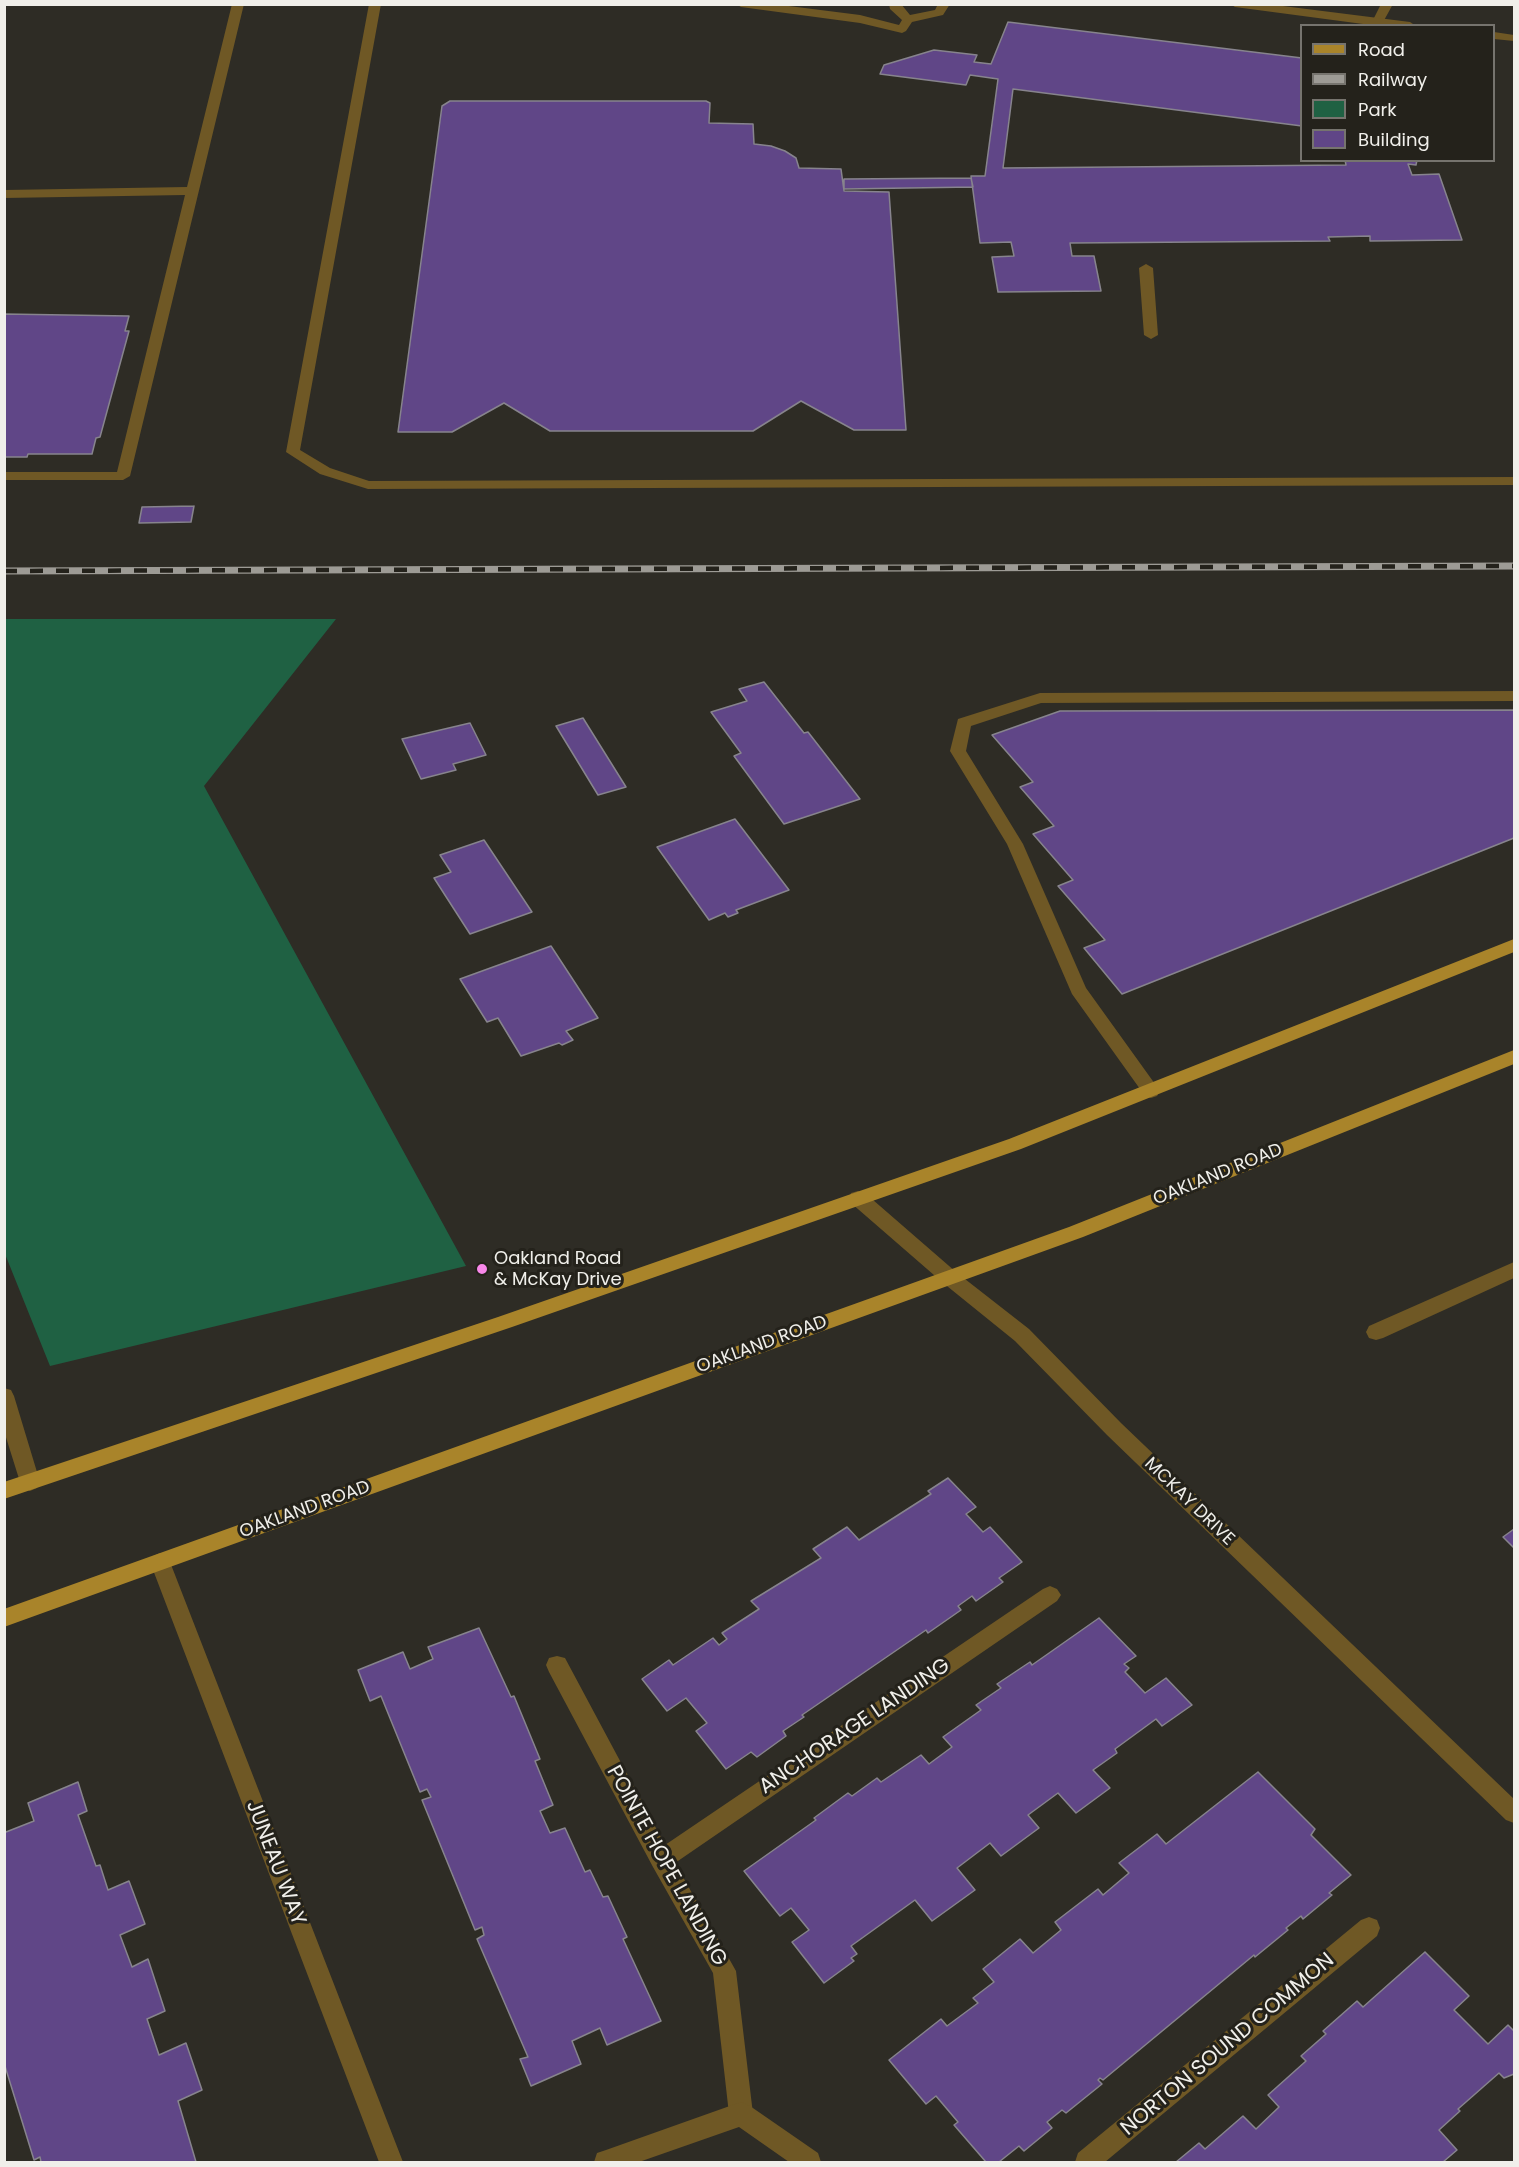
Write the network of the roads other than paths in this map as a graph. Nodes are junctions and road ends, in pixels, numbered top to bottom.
1 (237, 4) edge
2 (375, 4) edge
3 (741, 4) edge
4 (895, 4) edge
5 (944, 4) edge
6 (1235, 4) edge
7 (1388, 4) edge
8 (1263, 6) edge
9 (908, 19) junction
10 (1378, 22) junction
11 (1394, 24) edge
12 (1495, 36) edge
13 (1515, 38) edge
14 (192, 191) junction
15 (4, 194) edge
16 (1146, 268) dead end
17 (1151, 334) dead end
18 (4, 477) edge
19 (1515, 481) edge
20 (1515, 696) edge
21 (1515, 945) edge
22 (1515, 1057) edge
23 (1151, 1090) junction
24 (858, 1198) junction
25 (1515, 1270) edge
26 (949, 1277) junction
27 (1376, 1332) dead end
28 (4, 1396) edge
29 (30, 1482) junction
30 (4, 1491) edge
31 (160, 1562) junction
32 (1050, 1595) dead end
33 (4, 1618) edge
34 (558, 1665) dead end
35 (1515, 1813) edge
36 (661, 1860) junction
37 (1369, 1928) dead end
38 (741, 2114) junction
39 (391, 2163) edge
40 (606, 2163) edge
41 (809, 2163) edge
42 (1087, 2163) edge

1 - 14 street
2 - 19 street
3 - 9 street
4 - 9 street
5 - 9 street
6 - 8 street
7 - 10 street
8 - 10 street
10 - 11 street
12 - 13 street
14 - 15 street
14 - 18 street
16 - 17 street
20 - 23 street
21 - 23 main road
22 - 26 main road, OAKLAND ROAD
23 - 24 main road
24 - 26 street, MCKAY DRIVE
24 - 29 main road
25 - 27 street
26 - 31 main road, OAKLAND ROAD
26 - 35 street, MCKAY DRIVE
28 - 29 street
29 - 30 main road
31 - 33 main road, OAKLAND ROAD
31 - 39 street, JUNEAU WAY
32 - 36 street, ANCHORAGE LANDING
34 - 36 street, POINTE HOPE LANDING
36 - 38 street, POINTE HOPE LANDING
37 - 42 street, NORTON SOUND COMMON
38 - 40 street
38 - 41 street

